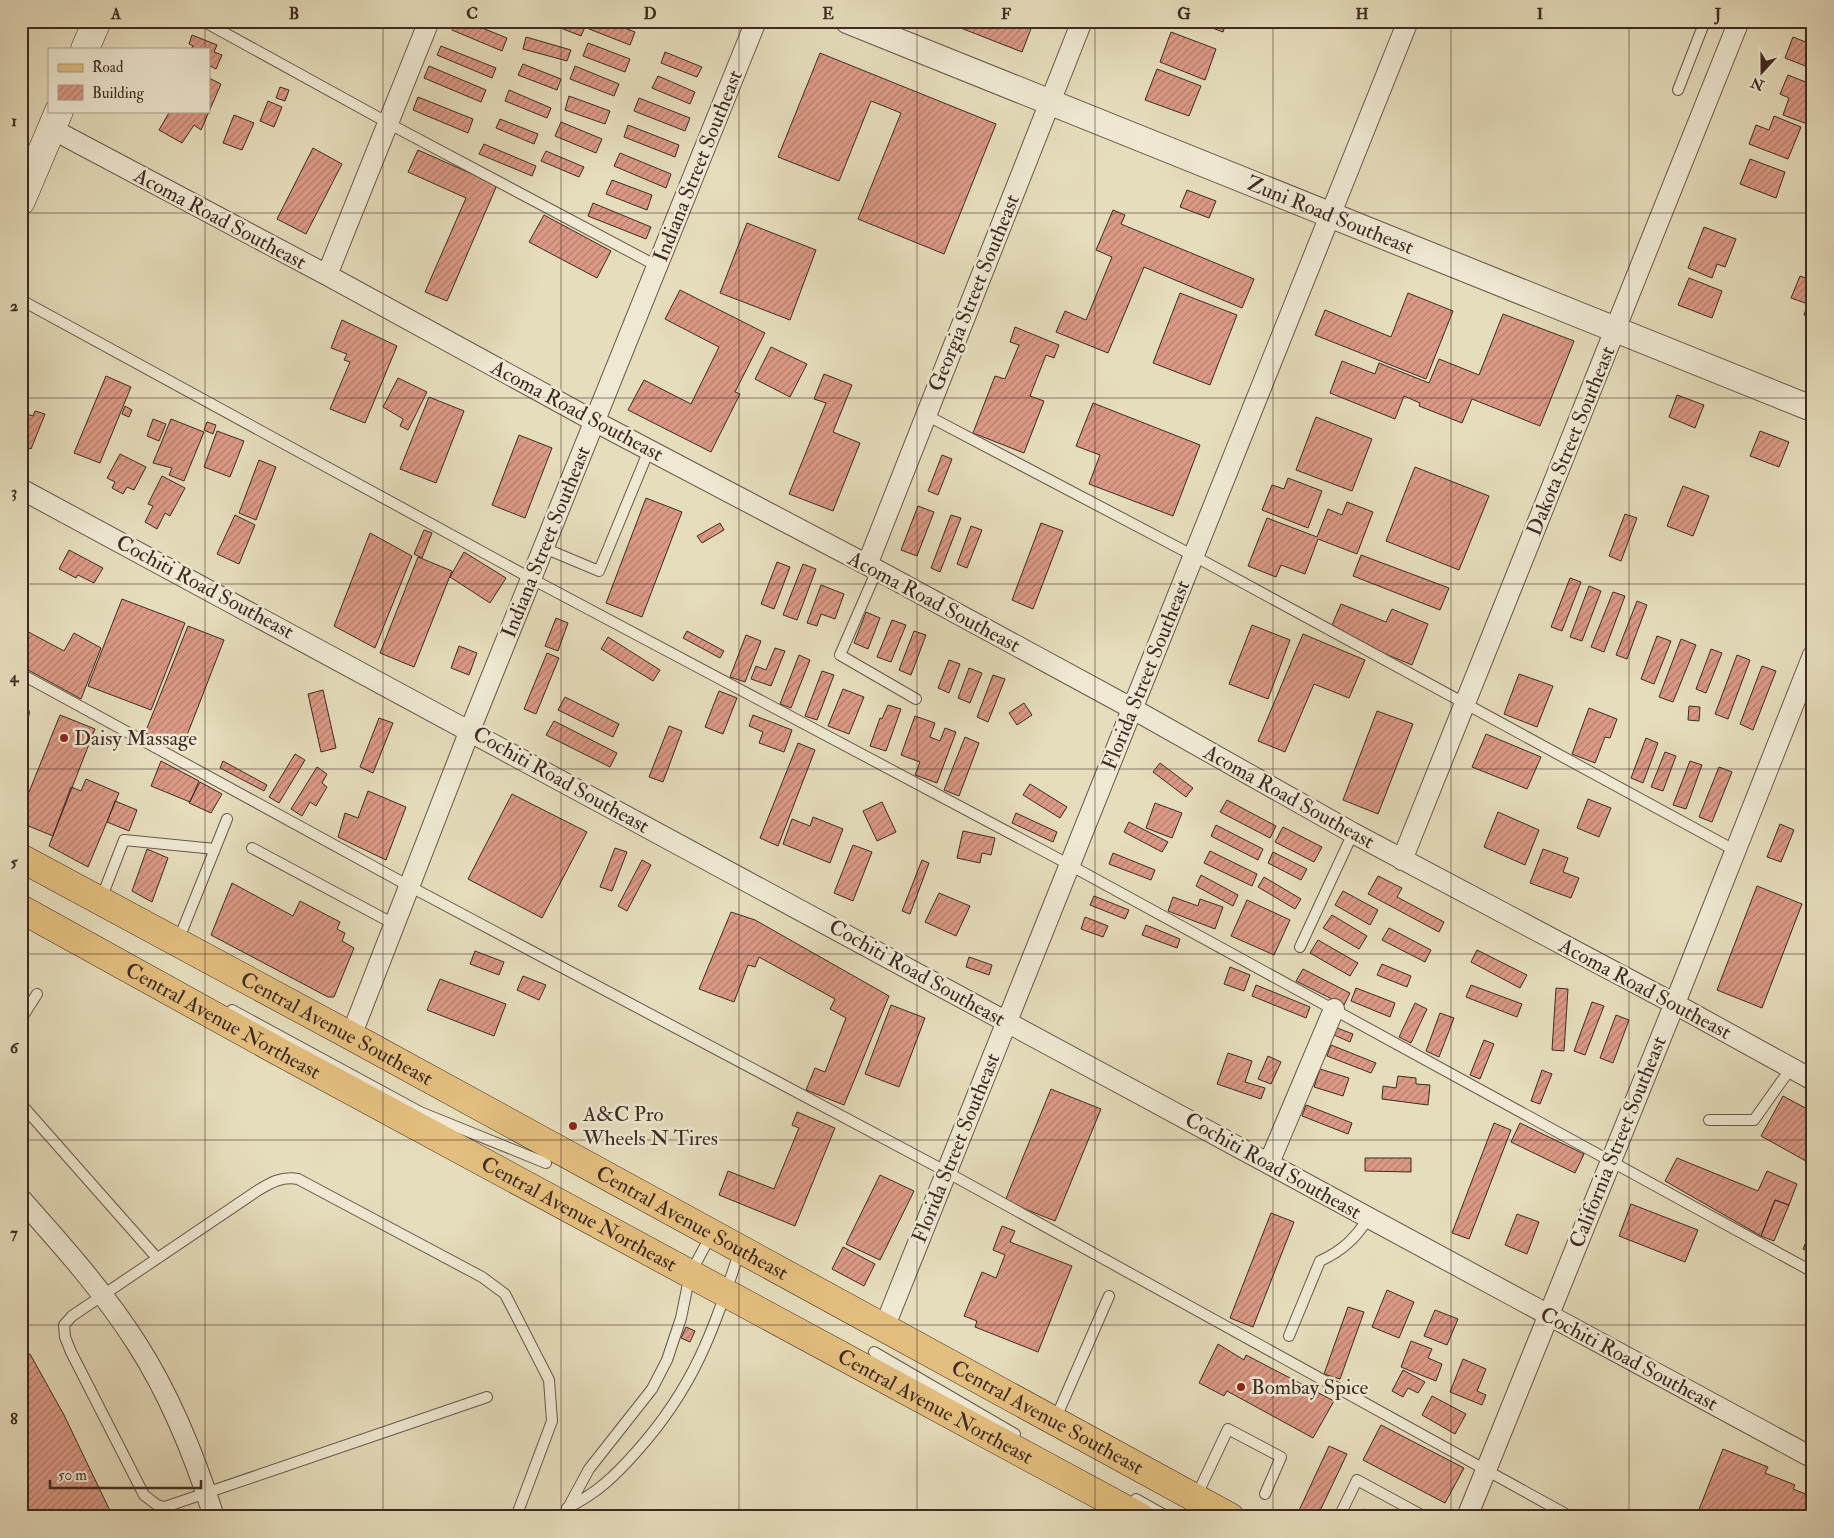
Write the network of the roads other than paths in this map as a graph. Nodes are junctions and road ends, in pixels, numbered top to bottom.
1 (97, 21) edge
2 (203, 21) edge
3 (429, 21) edge
4 (756, 21) edge
5 (848, 21) edge
6 (1082, 21) edge
7 (1408, 21) edge
8 (1705, 21) edge
9 (1739, 21) edge
10 (85, 48) edge
11 (1678, 90) dead end
12 (1050, 101) junction
13 (56, 120) edge
14 (388, 123) junction
15 (21, 201) edge
16 (1331, 215) junction
17 (657, 266) junction
18 (327, 275) junction
19 (21, 300) edge
20 (1616, 330) junction
21 (1813, 409) edge
22 (926, 414) junction
23 (594, 421) junction
24 (649, 450) junction
25 (21, 488) edge
26 (544, 548) junction
27 (1194, 556) junction
28 (872, 568) junction
29 (532, 579) junction
30 (1813, 655) edge
31 (21, 674) edge
32 (916, 699) dead end
33 (1466, 703) junction
34 (1133, 709) junction
35 (21, 711) edge
36 (21, 721) edge
37 (470, 730) junction
38 (227, 819) dead end
39 (1353, 833) junction
40 (252, 848) dead end
41 (215, 849) junction
42 (1736, 851) junction
43 (21, 858) edge
44 (1402, 860) junction
45 (1070, 865) junction
46 (408, 886) junction
47 (21, 899) edge
48 (100, 900) junction
49 (21, 909) edge
50 (394, 924) junction
51 (178, 943) junction
52 (1300, 947) dead end
53 (181, 985) dead end
54 (37, 994) dead end
55 (1675, 1004) junction
56 (226, 1007) dead end
57 (1334, 1009) junction
58 (21, 1019) edge
59 (1007, 1022) junction
60 (351, 1036) junction
61 (1792, 1068) junction
62 (1813, 1080) edge
63 (21, 1104) edge
64 (1709, 1120) dead end
65 (1610, 1159) junction
66 (1269, 1163) junction
67 (546, 1164) dead end
68 (947, 1173) junction
69 (21, 1199) edge
70 (1369, 1217) junction
71 (711, 1234) junction
72 (740, 1250) junction
73 (157, 1258) junction
74 (1813, 1272) edge
75 (690, 1274) junction
76 (726, 1294) junction
77 (102, 1296) junction
78 (1109, 1296) dead end
79 (1547, 1315) junction
80 (1289, 1336) dead end
81 (879, 1340) junction
82 (487, 1398) dead end
83 (1055, 1421) junction
84 (1023, 1438) dead end
85 (1813, 1458) edge
86 (1486, 1470) junction
87 (207, 1494) junction
88 (1125, 1494) dead end
89 (1265, 1494) dead end
90 (1196, 1498) junction
91 (565, 1513) edge
92 (214, 1517) edge
93 (516, 1517) edge
94 (1140, 1517) edge
95 (1168, 1517) edge
96 (1230, 1517) edge
97 (1339, 1517) edge
98 (1425, 1517) edge
99 (1466, 1517) edge
100 (1571, 1517) edge

1 - 10 main road
2 - 14 lane
3 - 14 street
4 - 17 street, Indiana Street Southeast
5 - 12 street, Zuni Road Southeast
6 - 12 street, Georgia Street Southeast
7 - 16 street, Florida Street Southeast
8 - 11 lane
9 - 20 street, Dakota Street Southeast
12 - 16 street, Zuni Road Southeast
12 - 22 street, Georgia Street Southeast
13 - 15 main road
13 - 18 street, Acoma Road Southeast
14 - 17 lane
14 - 18 street
16 - 20 street, Zuni Road Southeast
16 - 27 street, Florida Street Southeast
17 - 23 street, Indiana Street Southeast
18 - 23 street, Acoma Road Southeast
19 - 29 lane
20 - 21 street, Zuni Road Southeast
20 - 33 street, Dakota Street Southeast
22 - 27 lane
22 - 28 street, Georgia Street Southeast
23 - 24 street, Acoma Road Southeast
23 - 26 street, Indiana Street Southeast
24 - 26 lane
24 - 28 street, Acoma Road Southeast
25 - 37 street, Cochiti Road Southeast
26 - 29 street, Indiana Street Southeast
27 - 33 lane
27 - 34 street, Florida Street Southeast
28 - 32 lane
28 - 34 street, Acoma Road Southeast
29 - 37 street, Indiana Street Southeast
29 - 45 lane
30 - 42 street, California Street Southeast
31 - 46 lane
33 - 42 lane
33 - 44 street, Dakota Street Southeast
34 - 39 street, Acoma Road Southeast
34 - 45 street, Florida Street Southeast
35 - 36 lane
37 - 46 street, Indiana Street Southeast
37 - 59 street, Cochiti Road Southeast
38 - 41 lane
39 - 44 street, Acoma Road Southeast
39 - 52 lane
40 - 50 lane
41 - 48 lane
41 - 51 lane
42 - 55 street, California Street Southeast
43 - 48 main road, Central Avenue Southeast
44 - 55 street, Acoma Road Southeast
45 - 57 lane
45 - 59 street, Florida Street Southeast
46 - 50 street, Indiana Street Southeast
46 - 68 lane
47 - 53 lane, Central Avenue Northeast
48 - 51 main road, Central Avenue Southeast
49 - 75 main road, Central Avenue Northeast
50 - 60 street, Indiana Street Southeast
51 - 60 main road, Central Avenue Southeast
54 - 58 lane
55 - 61 street, Acoma Road Southeast
55 - 65 street, California Street Southeast
56 - 67 lane, Central Avenue Northeast
57 - 65 lane
57 - 66 street
59 - 66 street, Cochiti Road Southeast
59 - 68 street, Florida Street Southeast
60 - 71 main road, Central Avenue Southeast
61 - 62 street, Acoma Road Southeast
61 - 64 lane
63 - 73 lane
65 - 74 lane
65 - 79 street, California Street Southeast
66 - 70 street, Cochiti Road Southeast
68 - 81 street, Florida Street Southeast
68 - 86 lane
69 - 77 street
70 - 79 street, Cochiti Road Southeast
70 - 80 lane
71 - 72 main road, Central Avenue Southeast
71 - 75 lane
72 - 76 lane
72 - 81 main road, Central Avenue Southeast
73 - 77 lane
73 - 93 lane
75 - 76 main road, Central Avenue Northeast
75 - 91 lane
76 - 91 lane
76 - 94 main road, Central Avenue Northeast
77 - 87 street
77 - 87 lane
78 - 83 lane
79 - 85 street, Cochiti Road Southeast
79 - 86 street, California Street Southeast
81 - 83 main road, Central Avenue Southeast
81 - 84 lane, Central Avenue Northeast
82 - 87 lane
83 - 90 main road, Central Avenue Southeast
86 - 99 street, California Street Southeast
86 - 100 lane
87 - 92 street
88 - 95 lane
89 - 90 lane
90 - 96 main road, Central Avenue Southeast
97 - 98 lane

